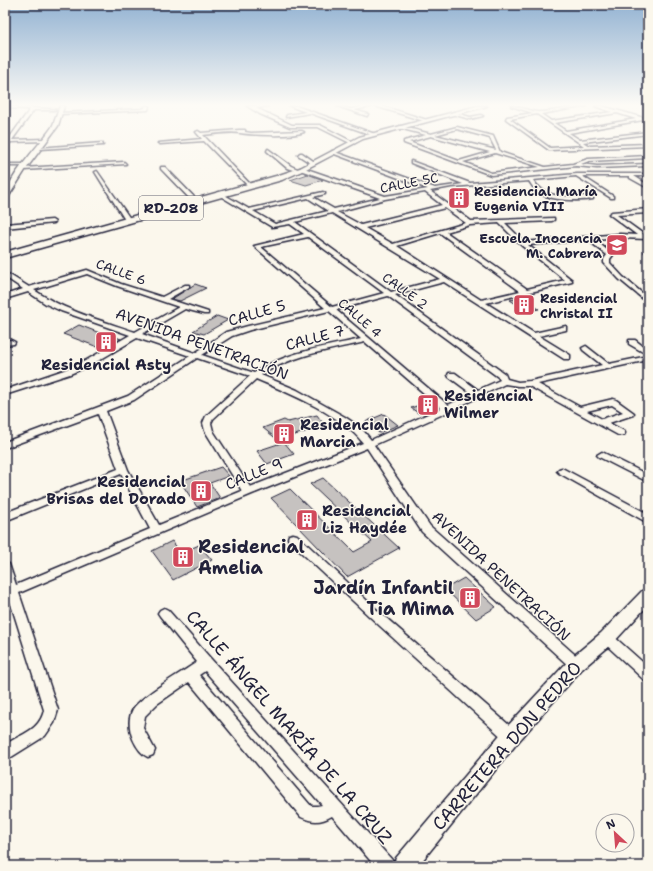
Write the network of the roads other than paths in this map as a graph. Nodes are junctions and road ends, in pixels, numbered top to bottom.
1 (61, 147) edge
2 (211, 147) edge
3 (343, 147) edge
4 (418, 147) edge
5 (475, 147) edge
6 (496, 147) edge
7 (547, 147) edge
8 (588, 147) joint
9 (599, 147) edge
10 (40, 148) joint
11 (268, 150) dead end
12 (334, 152) junction
13 (496, 152) junction
14 (300, 154) dead end
15 (648, 157) edge
16 (413, 162) dead end
17 (459, 162) junction
18 (124, 163) dead end
19 (314, 163) junction
20 (574, 165) junction
21 (648, 165) edge
22 (5, 166) edge
23 (25, 167) junction
24 (163, 168) dead end
25 (546, 168) junction
26 (300, 170) junction
27 (97, 172) dead end
28 (577, 175) junction
29 (606, 175) junction
30 (648, 175) edge
31 (632, 177) dead end
32 (530, 180) junction
33 (618, 182) dead end
34 (469, 184) junction
35 (249, 186) junction
36 (648, 187) edge
37 (434, 189) junction
38 (425, 190) junction
39 (324, 193) dead end
40 (219, 194) junction
41 (5, 197) edge
42 (309, 197) junction
43 (611, 197) dead end
44 (385, 198) junction
45 (591, 198) dead end
46 (196, 202) junction
47 (445, 206) junction
48 (248, 211) junction
49 (334, 211) junction
50 (648, 211) edge
51 (552, 219) dead end
52 (128, 220) junction
53 (52, 222) dead end
54 (291, 222) junction
55 (501, 222) junction
56 (470, 223) junction
57 (5, 226) edge
58 (360, 227) junction
59 (442, 232) junction
60 (638, 232) junction
61 (308, 235) junction
62 (620, 236) junction
63 (646, 238) edge
64 (590, 239) junction
65 (523, 244) junction
66 (392, 246) junction
67 (5, 255) edge
68 (5, 274) edge
69 (443, 280) junction
70 (188, 286) dead end
71 (27, 290) junction
72 (525, 291) junction
73 (388, 294) junction
74 (5, 297) edge
75 (162, 300) junction
76 (648, 301) edge
77 (480, 302) junction
78 (185, 306) junction
79 (331, 308) junction
80 (206, 313) dead end
81 (563, 328) dead end
82 (137, 335) junction
83 (534, 335) junction
84 (366, 340) junction
85 (632, 342) dead end
86 (648, 345) edge
87 (639, 347) junction
88 (586, 348) dead end
89 (648, 354) edge
90 (194, 356) junction
91 (567, 357) dead end
92 (648, 358) edge
93 (608, 367) junction
94 (452, 375) dead end
95 (256, 376) junction
96 (504, 381) junction
97 (530, 384) junction
98 (5, 393) edge
99 (478, 394) junction
100 (447, 409) junction
101 (101, 410) junction
102 (579, 410) junction
103 (602, 422) junction
104 (621, 433) dead end
105 (369, 444) junction
106 (5, 445) edge
107 (602, 455) dead end
108 (123, 470) junction
109 (562, 471) dead end
110 (648, 479) edge
111 (248, 492) junction
112 (5, 517) edge
113 (648, 519) edge
114 (157, 531) junction
115 (293, 538) dead end
116 (5, 567) edge
117 (13, 591) junction
118 (648, 595) edge
119 (164, 613) dead end
120 (607, 638) junction
121 (206, 663) junction
122 (576, 664) junction
123 (190, 674) junction
124 (648, 675) edge
125 (511, 736) junction
126 (148, 750) dead end
127 (5, 754) edge
128 (333, 806) junction
129 (386, 866) edge
130 (404, 866) edge

1 - 10 street
2 - 35 street
3 - 12 main road, RD-208
4 - 17 street
5 - 13 street
6 - 13 street
7 - 8 street
8 - 9 street
10 - 23 main road
11 - 26 street
12 - 19 main road, RD-208
12 - 37 street
13 - 17 street
13 - 25 street
14 - 19 street
15 - 20 street
16 - 34 street
17 - 25 street
18 - 23 street
19 - 26 main road, RD-208
20 - 21 street
20 - 25 street
22 - 23 street
23 - 41 main road
24 - 46 street
26 - 35 main road, RD-208
26 - 44 street
27 - 52 street
28 - 29 street, CALLE 5C
28 - 32 street, CALLE 5C
28 - 43 street
29 - 30 street, CALLE 5C
29 - 33 street
31 - 36 street
32 - 34 street, CALLE 5C
32 - 45 street
34 - 37 street, CALLE 5C
35 - 40 main road, RD-208
37 - 38 street, CALLE 5C
38 - 44 street, CALLE 5C
38 - 47 street
39 - 42 street
40 - 46 main road, RD-208
40 - 48 street
42 - 48 street
42 - 49 street
44 - 49 street, CALLE 5C
46 - 52 main road, RD-208
47 - 56 street
47 - 58 street
48 - 54 street, CALLE 5C
49 - 54 street, CALLE 5C
49 - 58 street
50 - 60 street
51 - 55 street
52 - 67 main road, RD-208
53 - 57 street
54 - 61 street, CALLE 2
55 - 56 street
55 - 65 street
56 - 59 street
58 - 66 street
59 - 66 street
59 - 72 street
60 - 62 street
60 - 63 street
61 - 73 street, CALLE 2
61 - 79 street, CALLE 4
62 - 63 street
62 - 64 street
64 - 65 street
64 - 76 street
65 - 72 street
66 - 69 street
68 - 71 street, AVENIDA PENETRACIÓN
69 - 73 street, CALLE 5
69 - 77 street
70 - 75 street
71 - 74 street, CALLE 6
71 - 75 street, CALLE 6
71 - 82 street, AVENIDA PENETRACIÓN
72 - 77 street
73 - 79 street, CALLE 5
73 - 96 street, CALLE 2
75 - 78 street, CALLE 6
77 - 83 street
78 - 80 street, CALLE 6
78 - 82 street
79 - 84 street, CALLE 4
79 - 90 street, CALLE 5
81 - 83 street
82 - 90 street, AVENIDA PENETRACIÓN
82 - 98 street
83 - 91 street
84 - 95 street, CALLE 7
84 - 100 street, CALLE 4
85 - 87 street
86 - 87 street
87 - 89 street
88 - 93 street
90 - 95 street, AVENIDA PENETRACIÓN
90 - 101 street, CALLE 5
92 - 93 street
93 - 97 street
94 - 99 street
95 - 105 street, AVENIDA PENETRACIÓN
95 - 111 street, CALLE 7
96 - 97 street
96 - 99 street, CALLE 9
97 - 102 street
99 - 100 street, CALLE 9
100 - 105 street, CALLE 9
101 - 106 street, CALLE 5
101 - 108 street
102 - 103 street
102 - 103 street
103 - 104 street
105 - 111 street, CALLE 9
105 - 122 street, AVENIDA PENETRACIÓN
107 - 110 street
108 - 112 street
108 - 114 street
109 - 113 street
111 - 114 street, CALLE 9
114 - 117 street, CALLE 9
115 - 125 street
116 - 117 street
117 - 127 street
118 - 120 main road, CARRETERA DON PEDRO
119 - 121 street, CALLE ÁNGEL MARÍA DE LA CRUZ
120 - 122 main road, CARRETERA DON PEDRO
120 - 124 street
121 - 123 street
121 - 128 street, CALLE ÁNGEL MARÍA DE LA CRUZ
122 - 125 main road, CARRETERA DON PEDRO
123 - 126 street
123 - 128 street
125 - 130 main road, CARRETERA DON PEDRO
128 - 129 street, CALLE ÁNGEL MARÍA DE LA CRUZ

